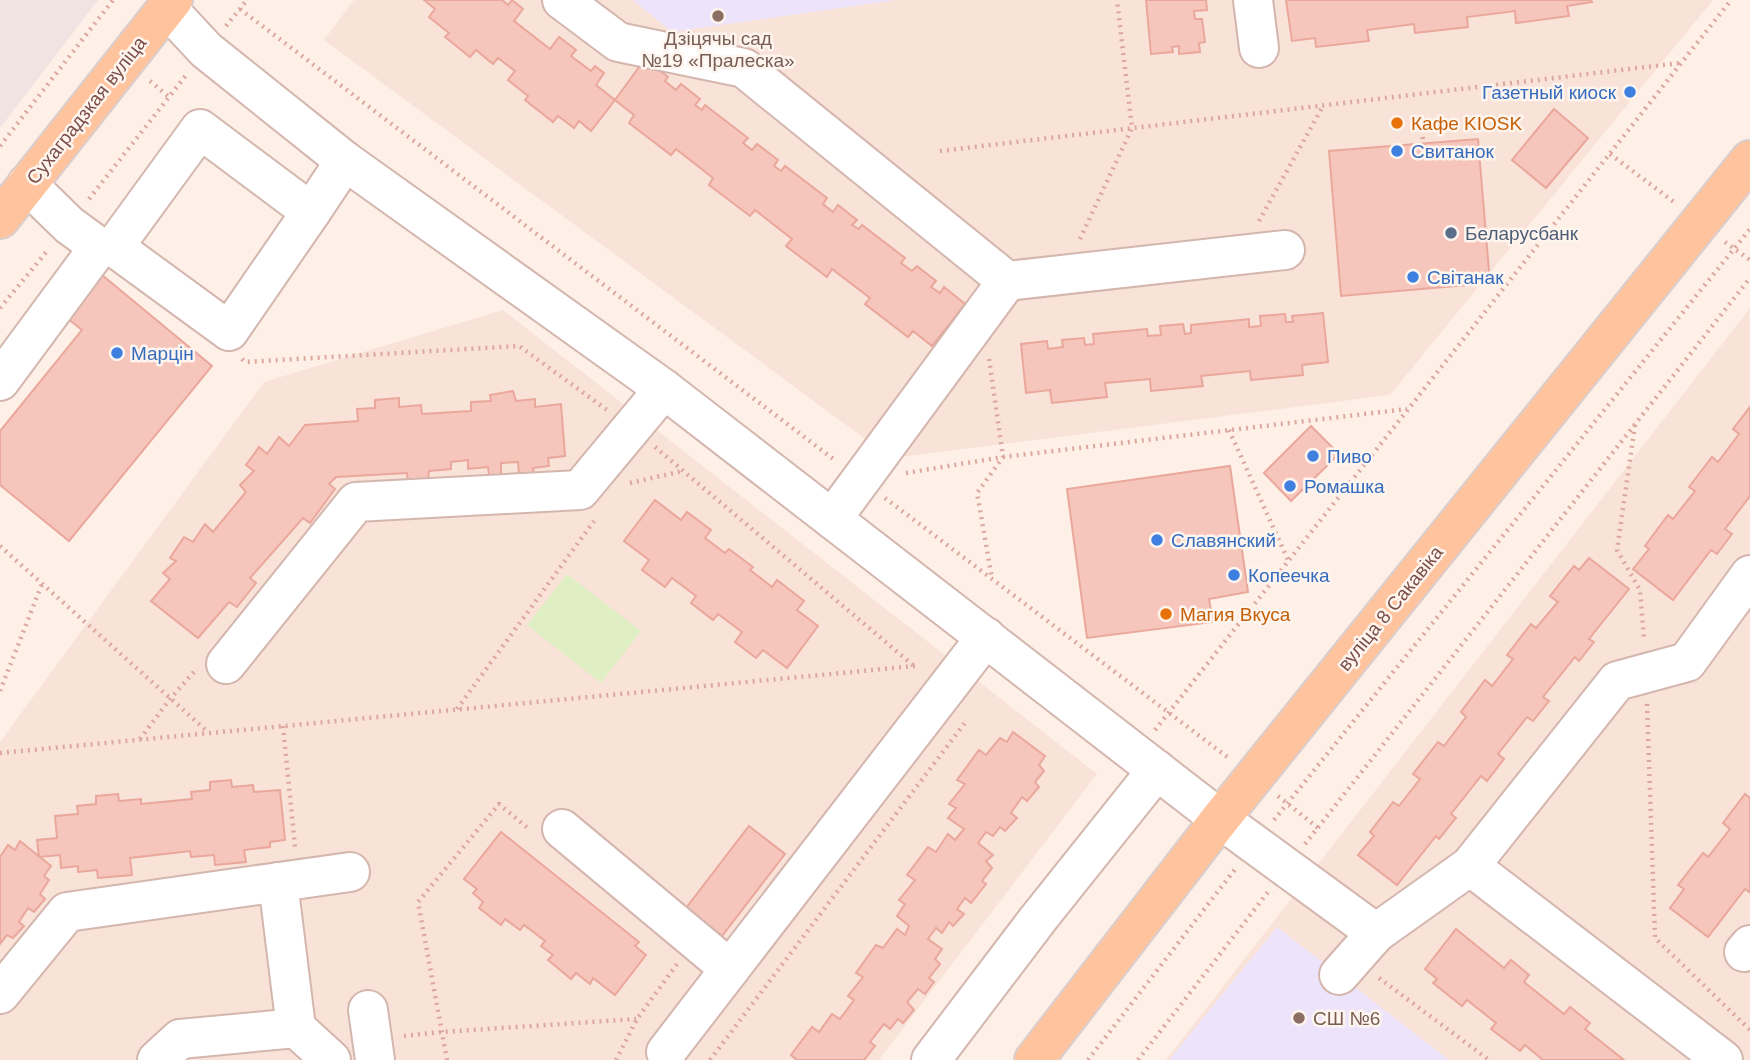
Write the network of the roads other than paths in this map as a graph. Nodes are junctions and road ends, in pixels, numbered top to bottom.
1 (562, 0) edge
2 (1253, 0) edge
3 (170, 4) edge
4 (1259, 48) dead end
5 (1750, 160) edge
6 (345, 161) junction
7 (27, 184) junction
8 (311, 212) junction
9 (0, 219) edge
10 (107, 247) junction
11 (1284, 250) dead end
12 (1007, 281) junction
13 (0, 381) edge
14 (664, 389) junction
15 (832, 519) junction
16 (1750, 575) edge
17 (977, 649) junction
18 (226, 664) dead end
19 (1147, 761) junction
20 (1220, 819) junction
21 (547, 830) road end
22 (1470, 866) junction
23 (350, 872) dead end
24 (278, 882) junction
25 (730, 969) junction
26 (0, 994) edge
27 (296, 1028) junction
28 (666, 1052) dead end
29 (157, 1060) edge
30 (331, 1060) edge
31 (931, 1060) edge
32 (1034, 1060) edge
33 (1723, 1060) edge

1 - 12 street
2 - 4 street
3 - 6 street
3 - 7 main road, Сухаградзкая вуліца
5 - 20 main road, вуліца 8 Сакавіка
6 - 8 street
6 - 14 street
7 - 9 main road, Сухаградзкая вуліца
7 - 10 street
8 - 10 street
8 - 10 street
10 - 13 street
11 - 12 street
12 - 15 street
14 - 15 street
14 - 18 street
15 - 17 street
16 - 22 street
17 - 19 street
17 - 25 street
19 - 20 street
19 - 31 street
20 - 22 street
20 - 32 main road, вуліца 8 Сакавіка
21 - 25 street
22 - 33 street
23 - 24 street
24 - 26 street
24 - 27 street
25 - 28 street
27 - 29 street
27 - 30 street

